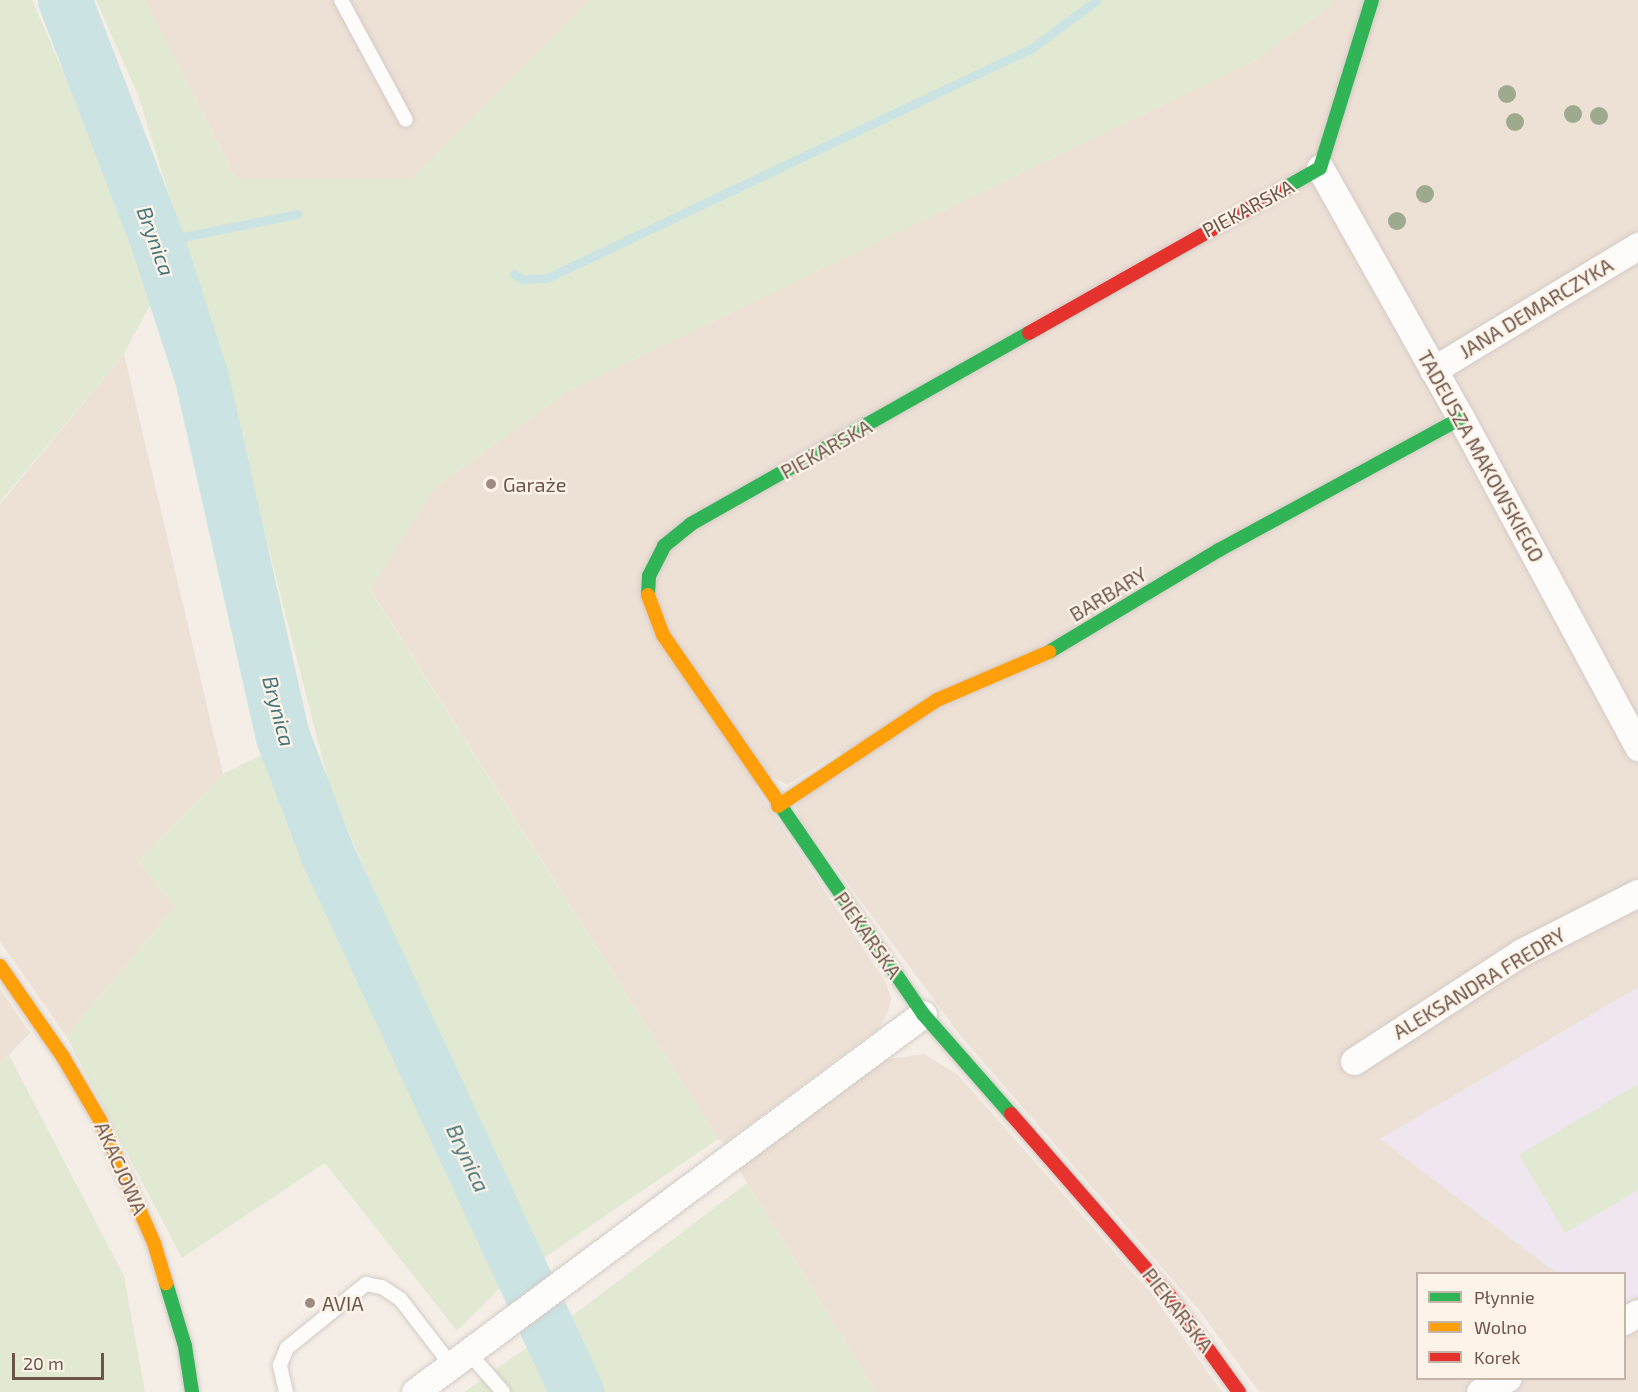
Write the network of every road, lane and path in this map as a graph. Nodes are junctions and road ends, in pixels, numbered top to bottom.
1 (341, 0) edge
2 (1372, 0) edge
3 (406, 120) dead end
4 (1320, 168) junction
5 (1638, 246) edge
6 (1433, 370) junction
7 (1461, 418) junction
8 (1638, 747) edge
9 (778, 806) junction
10 (1638, 893) edge
11 (0, 966) edge
12 (923, 1014) junction
13 (1354, 1061) dead end
14 (465, 1354) junction
15 (1505, 1380) edge
16 (192, 1392) edge
17 (286, 1392) edge
18 (415, 1392) edge
19 (503, 1392) edge
20 (1239, 1392) edge
21 (1480, 1392) edge

1 - 3 lane
2 - 4 street
4 - 6 street, TADEUSZA MAKOWSKIEGO
4 - 9 street, PIEKARSKA
5 - 6 street, JANA DEMARCZYKA
6 - 7 street, TADEUSZA MAKOWSKIEGO
7 - 8 street, TADEUSZA MAKOWSKIEGO
7 - 9 street, BARBARY
9 - 12 street, PIEKARSKA
10 - 13 street, ALEKSANDRA FREDRY
11 - 16 street, AKACJOWA
12 - 14 street
12 - 20 street, PIEKARSKA
14 - 17 lane
14 - 18 street
14 - 19 lane
15 - 21 street

